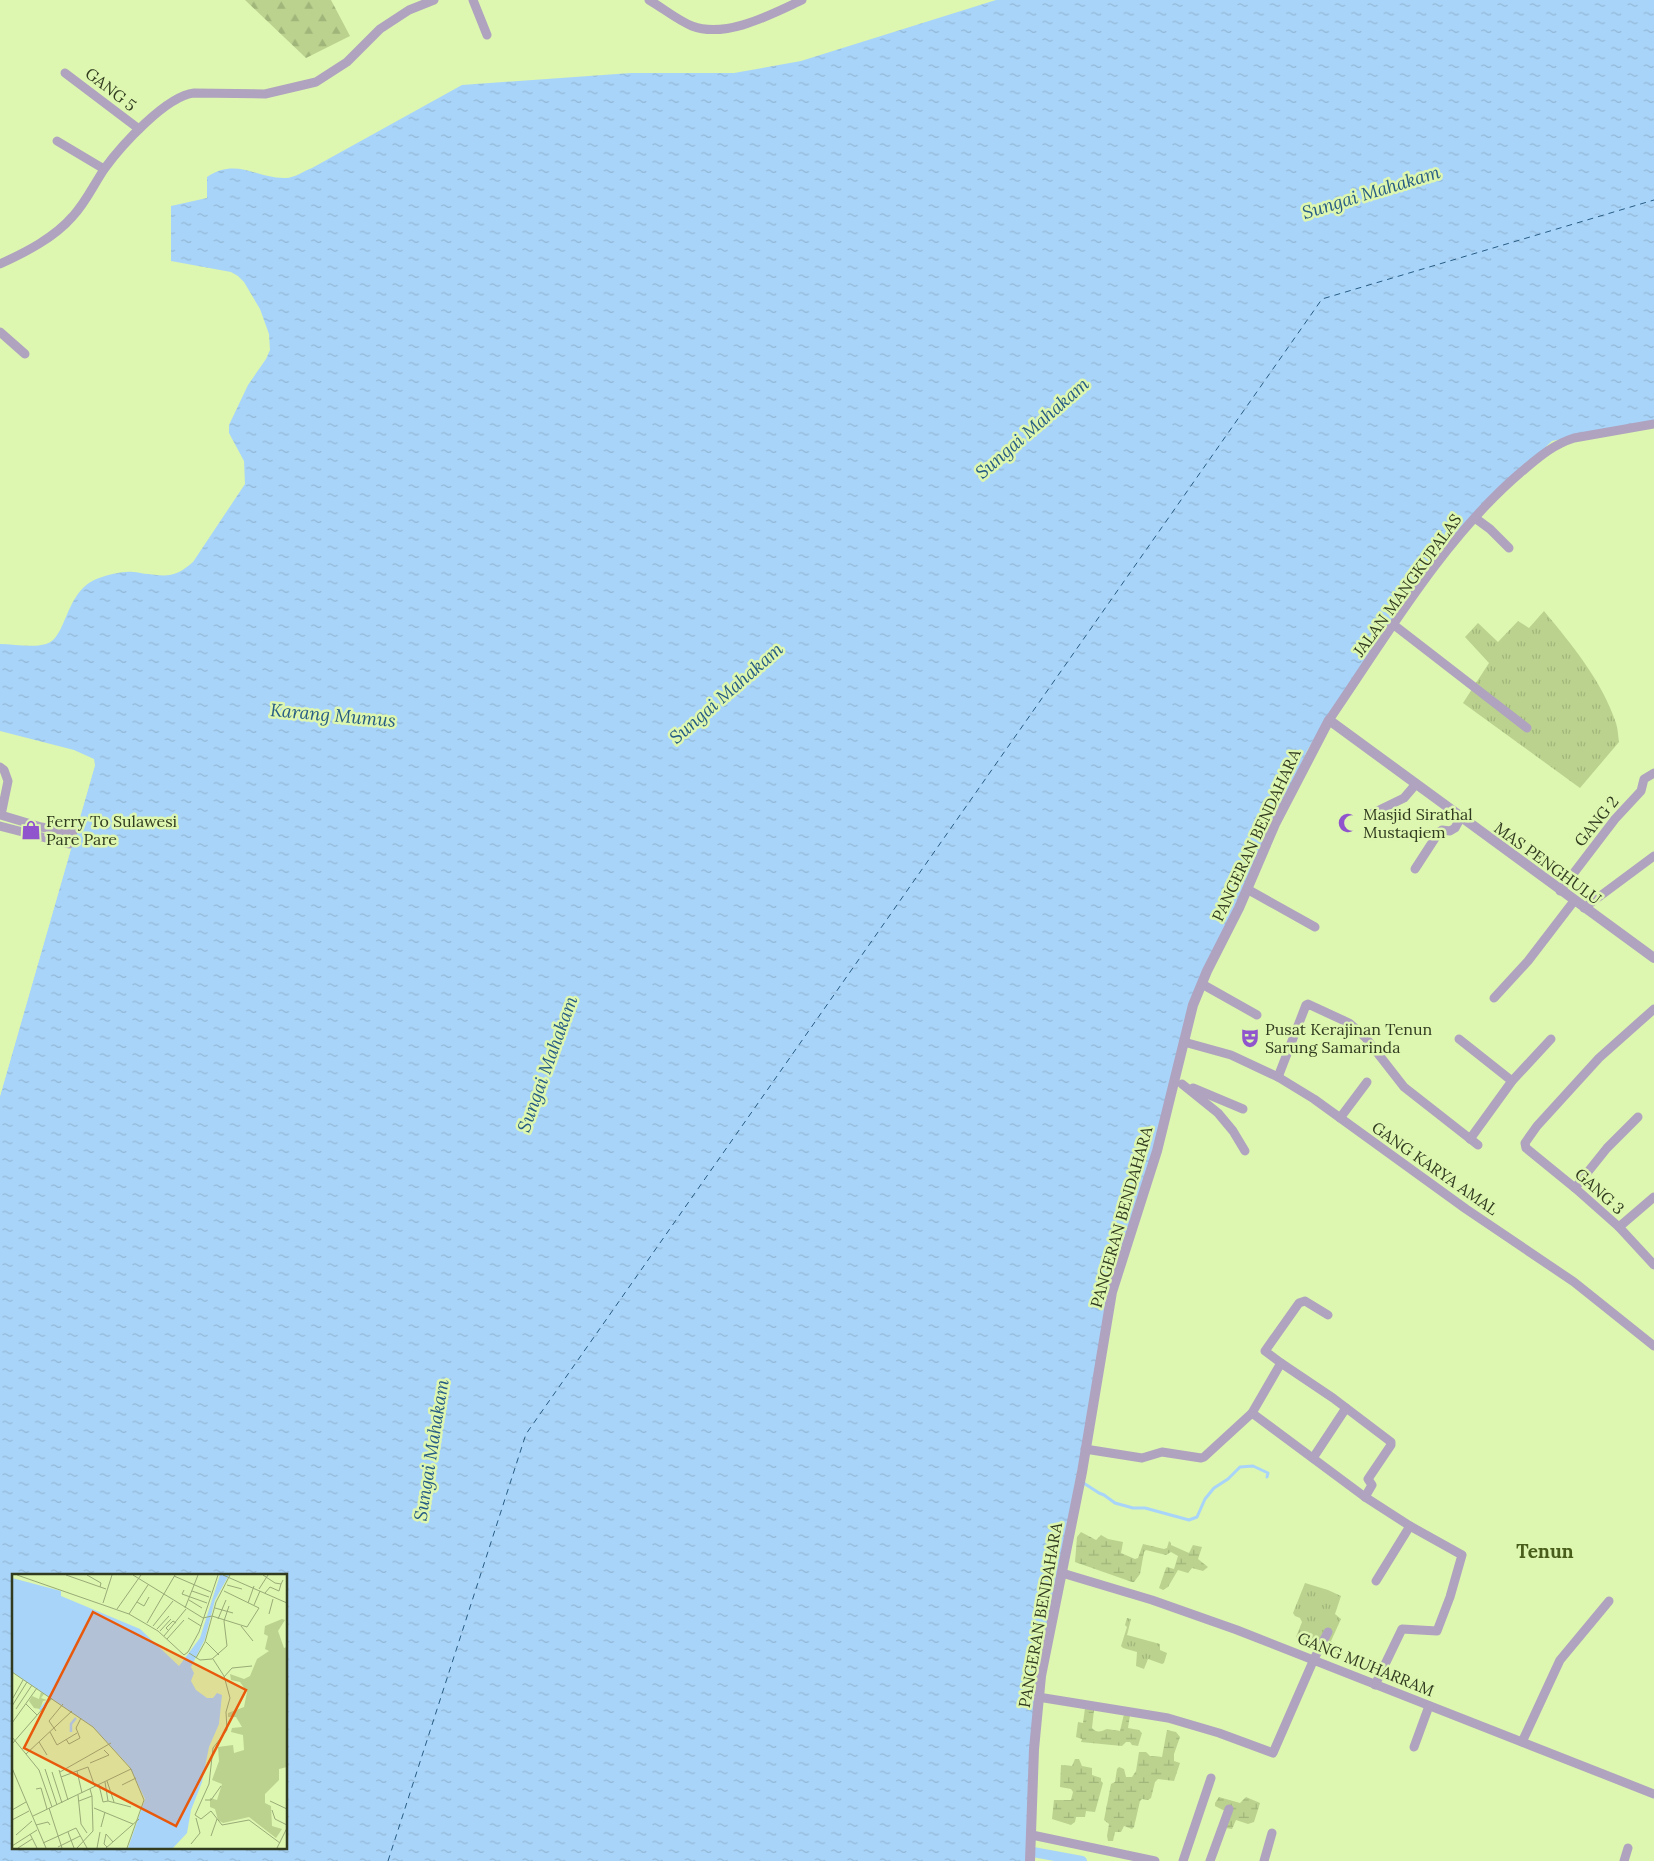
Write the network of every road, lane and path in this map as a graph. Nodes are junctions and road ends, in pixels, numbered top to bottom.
1 (434, 0) edge
2 (473, 0) edge
3 (649, 0) edge
4 (802, 0) edge
5 (487, 35) dead end
6 (65, 73) dead end
7 (138, 129) junction
8 (57, 141) dead end
9 (104, 169) junction
10 (0, 264) edge
11 (0, 332) edge
12 (25, 354) dead end
13 (1654, 424) edge
14 (1475, 518) junction
15 (1509, 548) dead end
16 (1394, 625) junction
17 (1329, 720) junction
18 (1527, 728) dead end
19 (0, 767) edge
20 (1654, 773) edge
21 (1412, 788) junction
22 (1371, 814) dead end
23 (1458, 822) junction
24 (0, 826) edge
25 (73, 832) dead end
26 (69, 844) dead end
27 (1654, 856) edge
28 (1415, 869) dead end
29 (1247, 889) junction
30 (1560, 891) junction
31 (1574, 901) junction
32 (1584, 908) junction
33 (1315, 926) dead end
34 (1652, 952) edge
35 (1202, 984) junction
36 (1494, 998) dead end
37 (1654, 1009) edge
38 (1257, 1015) dead end
39 (1459, 1039) dead end
40 (1551, 1039) dead end
41 (1184, 1042) junction
42 (1278, 1077) junction
43 (1512, 1081) junction
44 (1367, 1082) dead end
45 (1178, 1083) junction
46 (1243, 1110) dead end
47 (1340, 1118) junction
48 (1638, 1118) dead end
49 (1470, 1139) junction
50 (1478, 1145) dead end
51 (1245, 1151) dead end
52 (1575, 1188) junction
53 (1654, 1197) edge
54 (1619, 1227) junction
55 (1654, 1265) edge
56 (1328, 1315) dead end
57 (1654, 1346) edge
58 (1281, 1363) junction
59 (1346, 1408) junction
60 (1252, 1413) junction
61 (1085, 1449) junction
62 (1313, 1458) junction
63 (1365, 1497) junction
64 (1410, 1526) junction
65 (1062, 1573) junction
66 (1376, 1582) dead end
67 (1609, 1601) dead end
68 (1328, 1632) dead end
69 (1314, 1659) junction
70 (1375, 1685) junction
71 (1038, 1697) junction
72 (1429, 1706) junction
73 (1522, 1742) junction
74 (1414, 1747) dead end
75 (1211, 1778) dead end
76 (1654, 1794) edge
77 (1229, 1809) dead end
78 (1272, 1833) dead end
79 (1032, 1838) junction
80 (1628, 1848) dead end
81 (1030, 1860) edge
82 (1155, 1861) edge
83 (1183, 1861) edge
84 (1210, 1861) edge
85 (1264, 1861) edge
86 (1624, 1861) edge

1 - 7 street
2 - 5 street
3 - 4 street
6 - 7 street, GANG 5
7 - 9 street
8 - 9 street
9 - 10 street
11 - 12 street
13 - 14 street, JALAN MANGKUPALAS
14 - 15 street
14 - 16 street, JALAN MANGKUPALAS
16 - 17 street, JALAN MANGKUPALAS
16 - 18 street
17 - 21 street, MAS PENGHULU
17 - 29 street, PANGERAN BENDAHARA
19 - 25 street
20 - 30 street, GANG 2
21 - 22 street
21 - 23 street, MAS PENGHULU
23 - 28 street
23 - 30 street, MAS PENGHULU
24 - 26 street
27 - 32 street
29 - 33 street
29 - 35 street, PANGERAN BENDAHARA
30 - 31 street, MAS PENGHULU
31 - 32 street, MAS PENGHULU
31 - 36 street
32 - 34 street, MAS PENGHULU
35 - 38 street
35 - 41 street, PANGERAN BENDAHARA
37 - 52 street, GANG 3
39 - 43 street
40 - 43 street
41 - 42 street, GANG KARYA AMAL
41 - 45 street, PANGERAN BENDAHARA
42 - 47 street, GANG KARYA AMAL
42 - 49 street
43 - 49 street
44 - 47 street
45 - 46 street
45 - 51 street
45 - 61 street, PANGERAN BENDAHARA
47 - 57 street, GANG KARYA AMAL
48 - 52 street
49 - 50 street
52 - 54 street, GANG 3
53 - 54 street, GANG 3
54 - 55 street
56 - 58 street
58 - 59 street
58 - 60 street
59 - 62 street
59 - 63 street
60 - 61 street
60 - 62 street
61 - 65 street, PANGERAN BENDAHARA
62 - 63 street
63 - 64 street
64 - 66 street
64 - 70 street
65 - 69 street, GANG MUHARRAM
65 - 71 street, PANGERAN BENDAHARA
67 - 73 street
68 - 69 street
69 - 70 street, GANG MUHARRAM
69 - 71 street
70 - 72 street, GANG MUHARRAM
71 - 79 street, PANGERAN BENDAHARA
72 - 73 street, GANG MUHARRAM
72 - 74 street
73 - 76 street, GANG MUHARRAM
75 - 83 street
77 - 84 street
78 - 85 street
79 - 81 street, PANGERAN BENDAHARA
79 - 82 street
80 - 86 street

